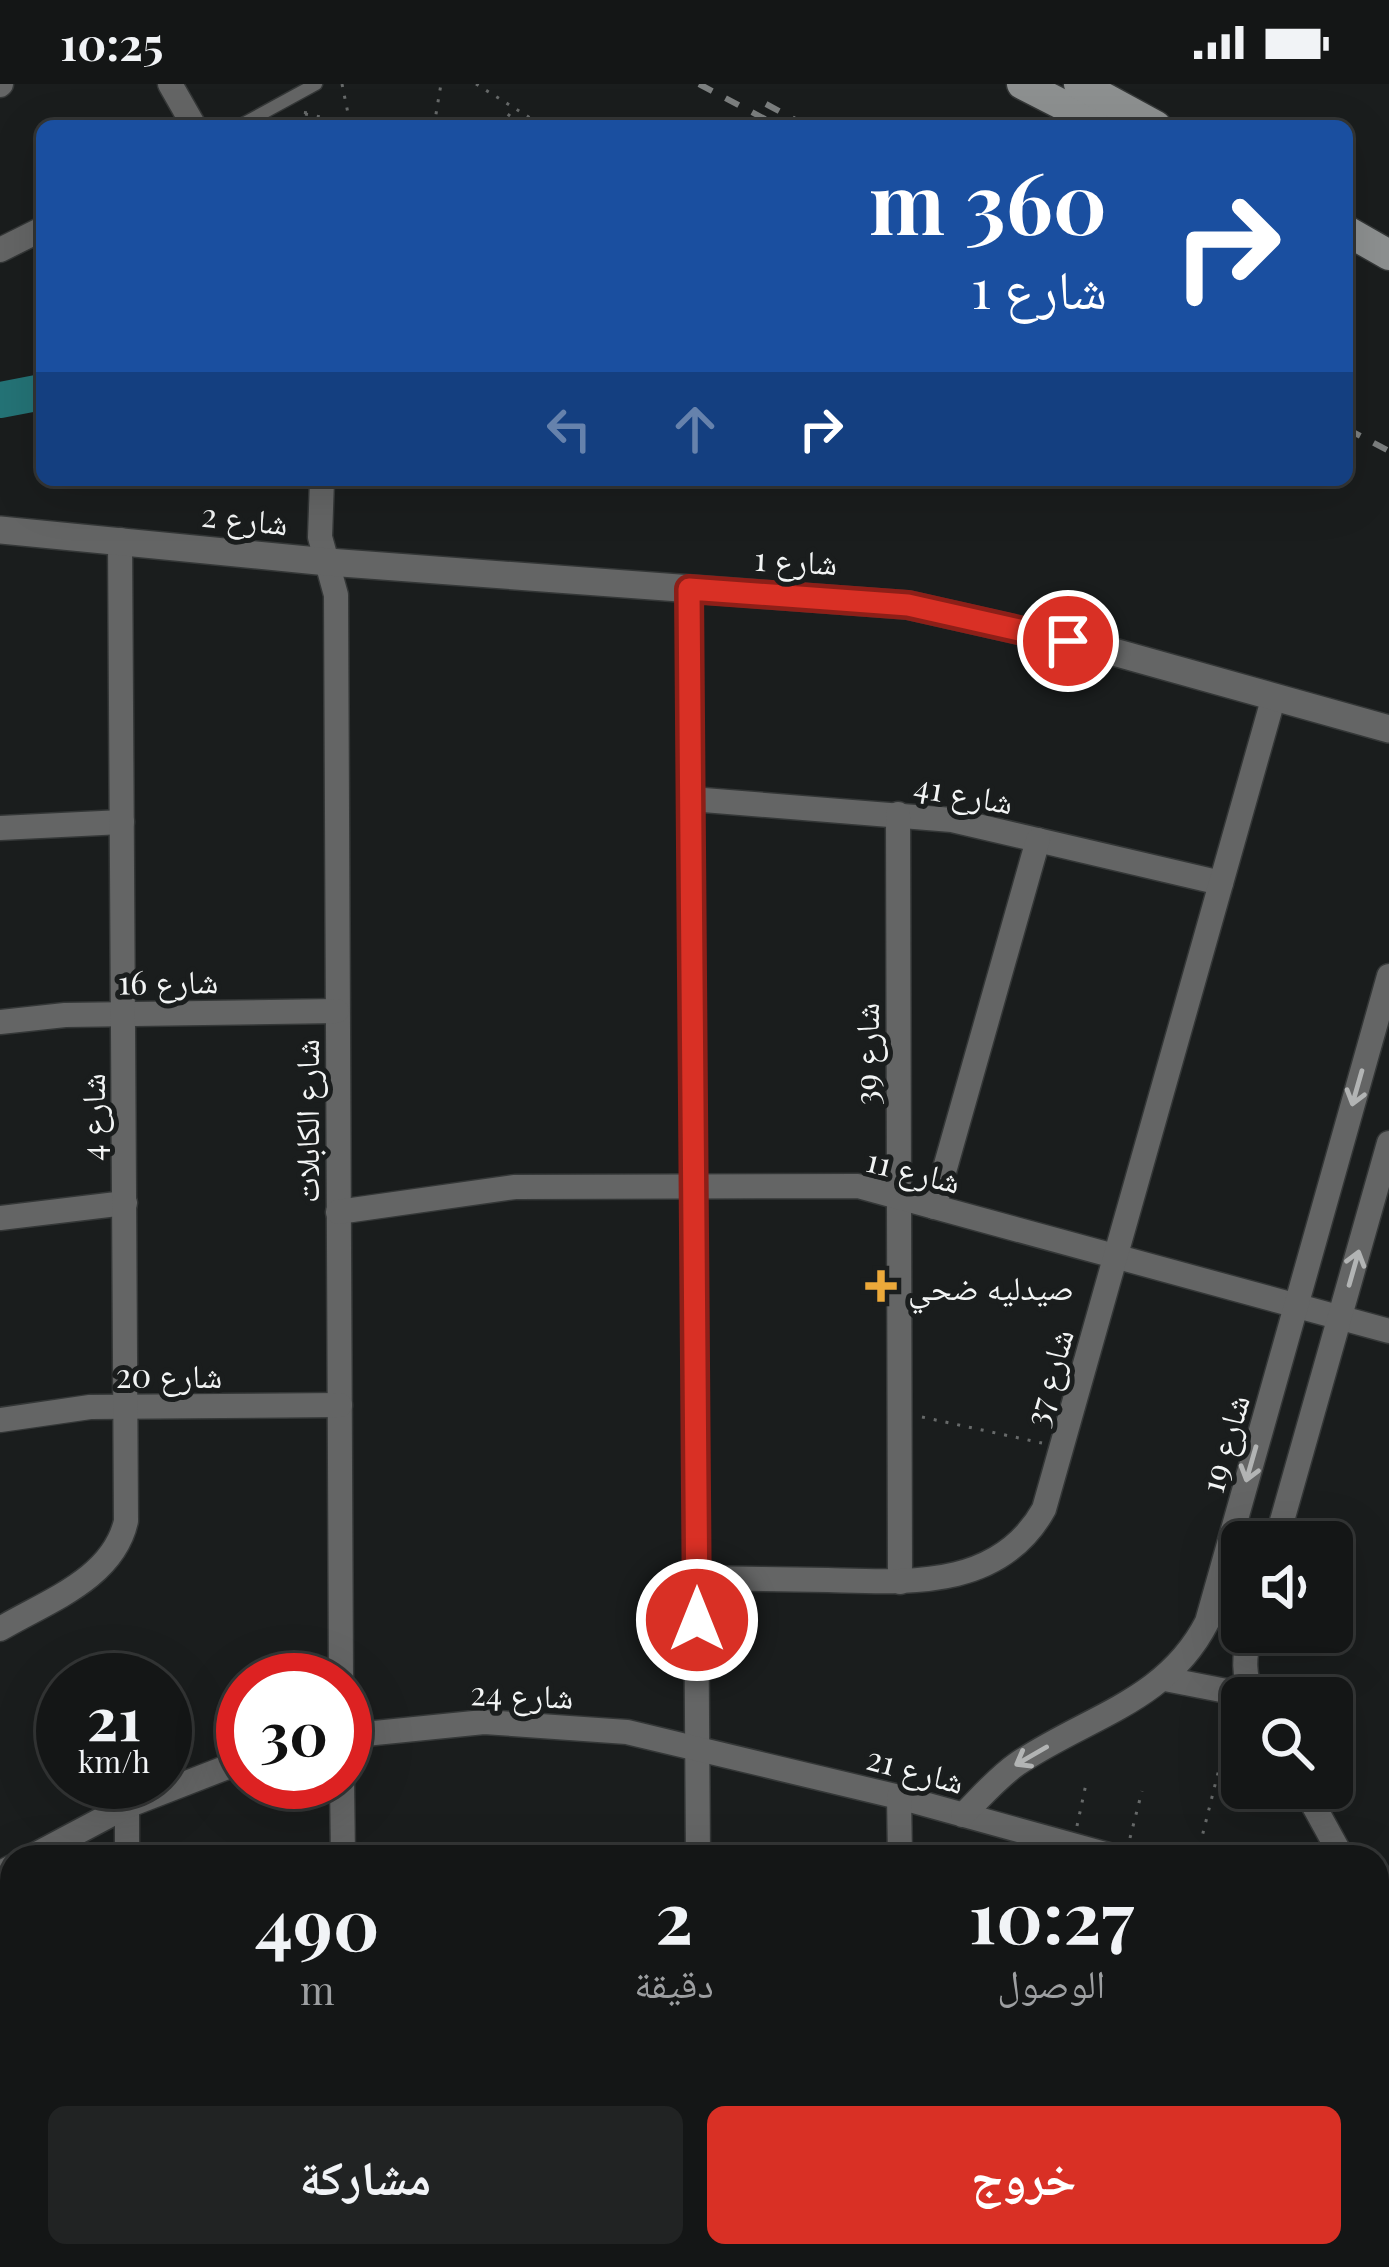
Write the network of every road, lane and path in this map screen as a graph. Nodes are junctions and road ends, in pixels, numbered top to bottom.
1 (170, 84) edge
2 (316, 84) edge
3 (342, 84) edge
4 (442, 84) edge
5 (476, 84) edge
6 (1022, 84) edge
7 (1079, 84) edge
8 (514, 108) junction
9 (305, 114) dead end
10 (191, 120) edge
11 (250, 120) edge
12 (335, 120) edge
13 (349, 120) edge
14 (435, 120) edge
15 (505, 120) edge
16 (533, 120) edge
17 (1092, 120) edge
18 (1145, 120) edge
19 (36, 232) edge
20 (1353, 235) edge
21 (0, 250) edge
22 (1353, 253) edge
23 (1389, 255) edge
24 (1389, 272) edge
25 (322, 486) edge
26 (0, 530) edge
27 (121, 540) junction
28 (328, 562) junction
29 (689, 589) junction
30 (1274, 696) junction
31 (1389, 728) edge
32 (691, 799) junction
33 (898, 814) junction
34 (122, 822) junction
35 (0, 828) edge
36 (1038, 840) junction
37 (1221, 883) junction
38 (1389, 976) edge
39 (337, 1011) junction
40 (124, 1014) junction
41 (0, 1022) edge
42 (1389, 1143) edge
43 (694, 1186) junction
44 (899, 1197) junction
45 (125, 1203) junction
46 (934, 1207) junction
47 (338, 1212) junction
48 (0, 1218) edge
49 (1115, 1258) junction
50 (1296, 1306) junction
51 (1340, 1318) junction
52 (1389, 1331) edge
53 (340, 1405) junction
54 (126, 1407) junction
55 (900, 1412) junction
56 (0, 1420) edge
57 (1061, 1447) junction
58 (1282, 1521) edge
59 (697, 1578) junction
60 (900, 1582) junction
61 (0, 1629) edge
62 (341, 1653) edge
63 (1166, 1679) junction
64 (1221, 1690) edge
65 (372, 1733) edge
66 (697, 1746) junction
67 (1221, 1781) edge
68 (1086, 1784) dead end
69 (1142, 1791) dead end
70 (899, 1797) junction
71 (121, 1809) edge
72 (127, 1809) edge
73 (342, 1809) edge
74 (1316, 1809) edge
75 (963, 1815) junction
76 (54, 1845) edge
77 (128, 1845) edge
78 (343, 1845) edge
79 (698, 1845) edge
80 (900, 1845) edge
81 (1073, 1845) joint
82 (1125, 1845) edge
83 (1201, 1845) edge
84 (1335, 1845) edge

1 - 10 street
2 - 11 lane
3 - 13 path
4 - 14 path
5 - 8 path
6 - 17 main road
7 - 18 main road
8 - 15 path
8 - 16 path
9 - 12 path
19 - 21 street
20 - 23 main road
22 - 24 main road
25 - 28 street, شارع 2
26 - 27 street, شارع 2
27 - 28 street, شارع 2
27 - 34 street, شارع 4
28 - 29 street, شارع 1
28 - 39 street, شارع الكابلات
29 - 30 street, شارع 1
29 - 32 street
30 - 31 street, شارع 1
30 - 37 street, شارع 37
32 - 33 street, شارع 41
32 - 43 street
33 - 36 street, شارع 41
33 - 44 street, شارع 39
34 - 35 street
34 - 40 street, شارع 4
36 - 37 street, شارع 41
36 - 46 street
37 - 49 street, شارع 37
38 -> 50 street, شارع 19
39 - 40 street, شارع 16
39 - 47 street, شارع الكابلات
40 - 41 street, شارع 16
40 - 45 street, شارع 4
51 -> 42 street
43 - 44 street, شارع 11
43 - 47 street, شارع 11
43 - 59 street
44 - 46 street, شارع 11
44 - 55 street, شارع 39
45 - 48 street
45 - 54 street, شارع 4
46 - 49 street, شارع 11
47 - 53 street, شارع الكابلات
49 - 50 street, شارع 11
49 - 57 street, شارع 37
50 - 51 street, شارع 11
50 -> 63 street, شارع 19
51 - 52 street, شارع 11
51 - 58 street
53 - 54 street, شارع 20
53 - 62 street, شارع الكابلات
54 - 56 street, شارع 20
54 - 61 street, شارع 4
55 - 57 path
55 - 60 street, شارع 39
57 - 60 street, شارع 37
59 - 60 street, شارع 37
59 - 66 street
63 - 64 street
63 -> 75 street, شارع 19
65 - 66 street, شارع 24
66 - 70 street, شارع 21
66 - 79 street
67 - 83 path
68 - 81 path
69 - 82 path
70 - 75 street, شارع 21
70 - 80 street
71 - 76 street
72 - 77 street
73 - 78 street
74 - 84 street
75 - 81 street, شارع 21

